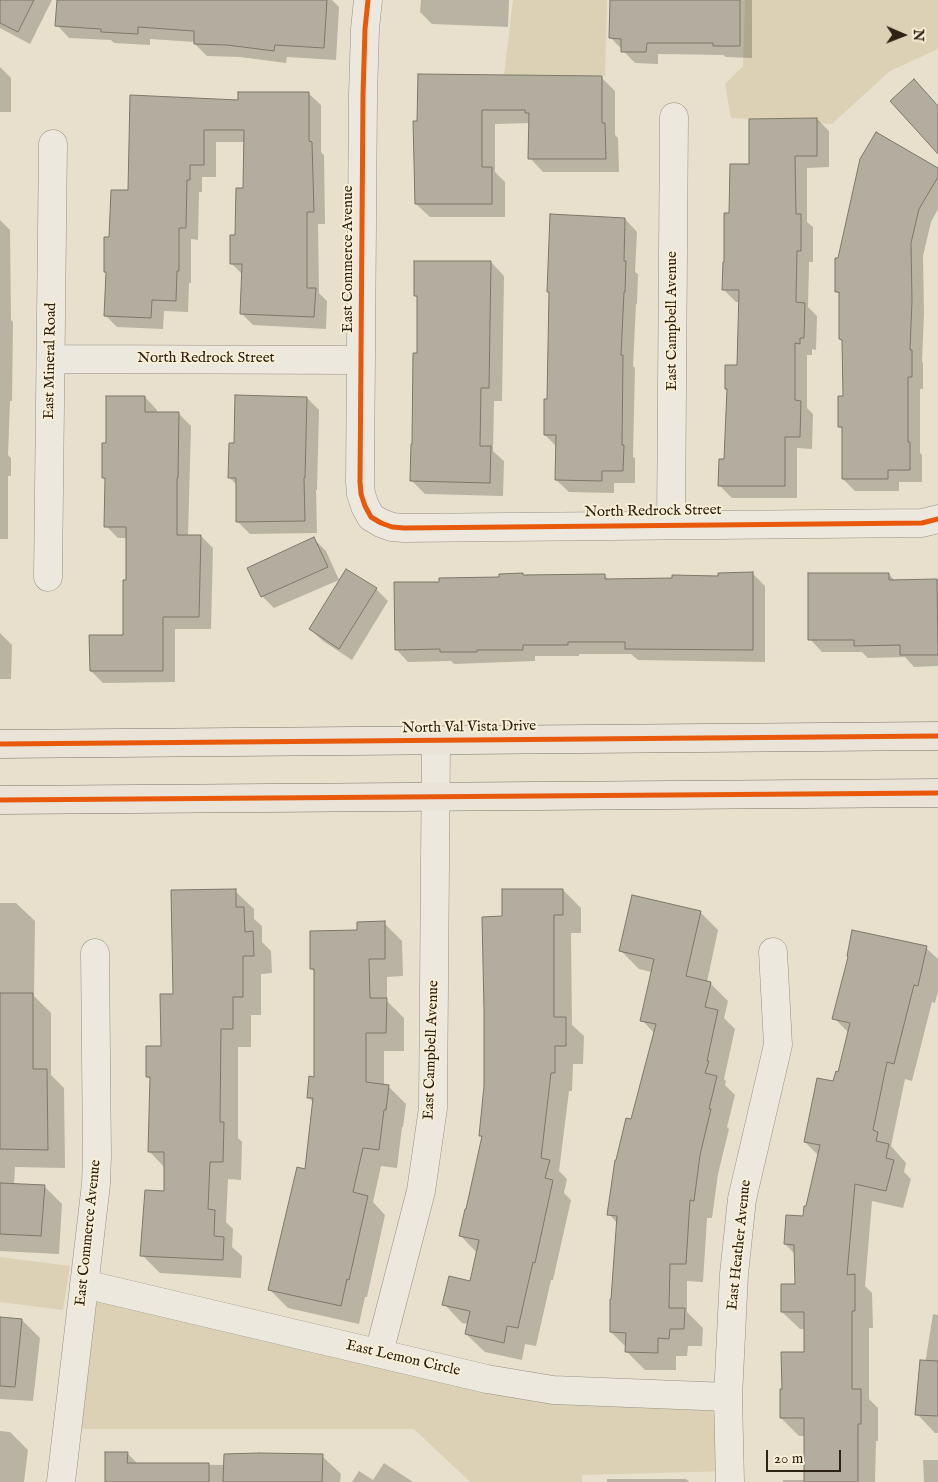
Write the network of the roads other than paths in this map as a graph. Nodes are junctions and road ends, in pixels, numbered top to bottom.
1 (368, 0) edge
2 (674, 116) dead end
3 (53, 144) dead end
4 (51, 359) junction
5 (361, 360) junction
6 (371, 516) joint
7 (938, 519) edge
8 (671, 525) junction
9 (48, 577) dead end
10 (938, 736) edge
11 (436, 740) junction
12 (0, 744) edge
13 (938, 792) edge
14 (436, 797) junction
15 (0, 800) edge
16 (773, 952) dead end
17 (95, 953) dead end
18 (84, 1284) junction
19 (379, 1353) junction
20 (728, 1397) junction
21 (61, 1482) edge
22 (730, 1482) edge

1 - 5 street, East Commerce Avenue
2 - 8 street, East Campbell Avenue
3 - 4 street, East Mineral Road
4 - 5 street, North Redrock Street
4 - 9 street, East Mineral Road
5 - 6 street, East Commerce Avenue
6 - 8 street, North Redrock Street
7 - 8 street, North Redrock Street
10 - 11 main road, North Val Vista Drive
11 - 12 main road, North Val Vista Drive
11 - 14 street, East Campbell Avenue
13 - 14 main road
14 - 15 main road
14 - 19 street, East Campbell Avenue
16 - 20 street, East Heather Avenue
17 - 18 street, East Commerce Avenue
18 - 19 street, East Lemon Circle
18 - 21 street, East Commerce Avenue
19 - 20 street, East Lemon Circle
20 - 22 street, East Heather Avenue

